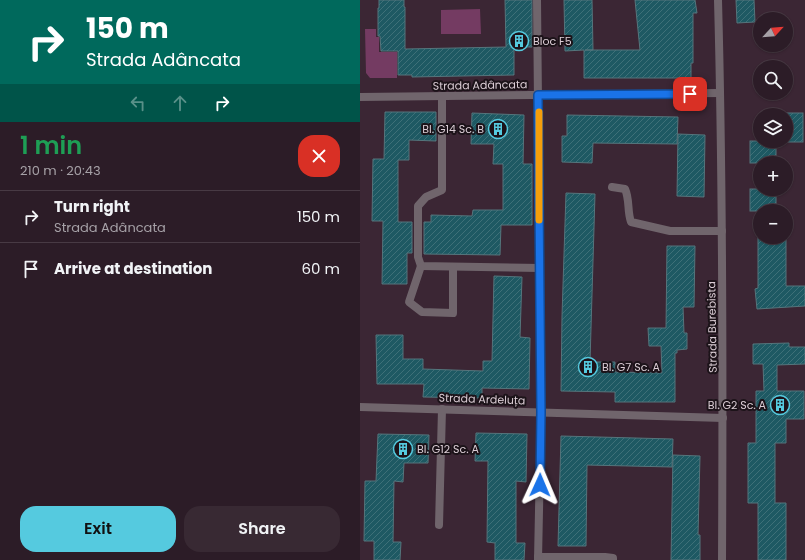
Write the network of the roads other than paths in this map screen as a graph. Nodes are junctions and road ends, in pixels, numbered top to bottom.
1 (537, 0) edge
2 (718, 0) edge
3 (720, 93) junction
4 (538, 95) junction
5 (442, 96) junction
6 (360, 98) edge
7 (612, 187) dead end
8 (722, 231) junction
9 (421, 266) junction
10 (453, 267) junction
11 (540, 268) junction
12 (360, 407) edge
13 (442, 409) junction
14 (541, 412) junction
15 (723, 418) junction
16 (439, 525) dead end
17 (538, 559) edge
18 (613, 560) edge
19 (722, 560) edge

1 - 4 street
2 - 3 street, Strada Burebista
3 - 4 street, Strada Adâncata
3 - 8 street, Strada Burebista
4 - 5 street, Strada Adâncata
4 - 11 street
5 - 6 street, Strada Adâncata
5 - 9 street
7 - 8 street
8 - 15 street, Strada Burebista
9 - 10 street
9 - 10 street
10 - 11 street
11 - 14 street
12 - 13 street, Strada Ardeluța
13 - 14 street, Strada Ardeluța
13 - 16 street
14 - 15 street, Strada Ardeluța
14 - 17 street
15 - 19 street, Strada Burebista
17 - 18 street

